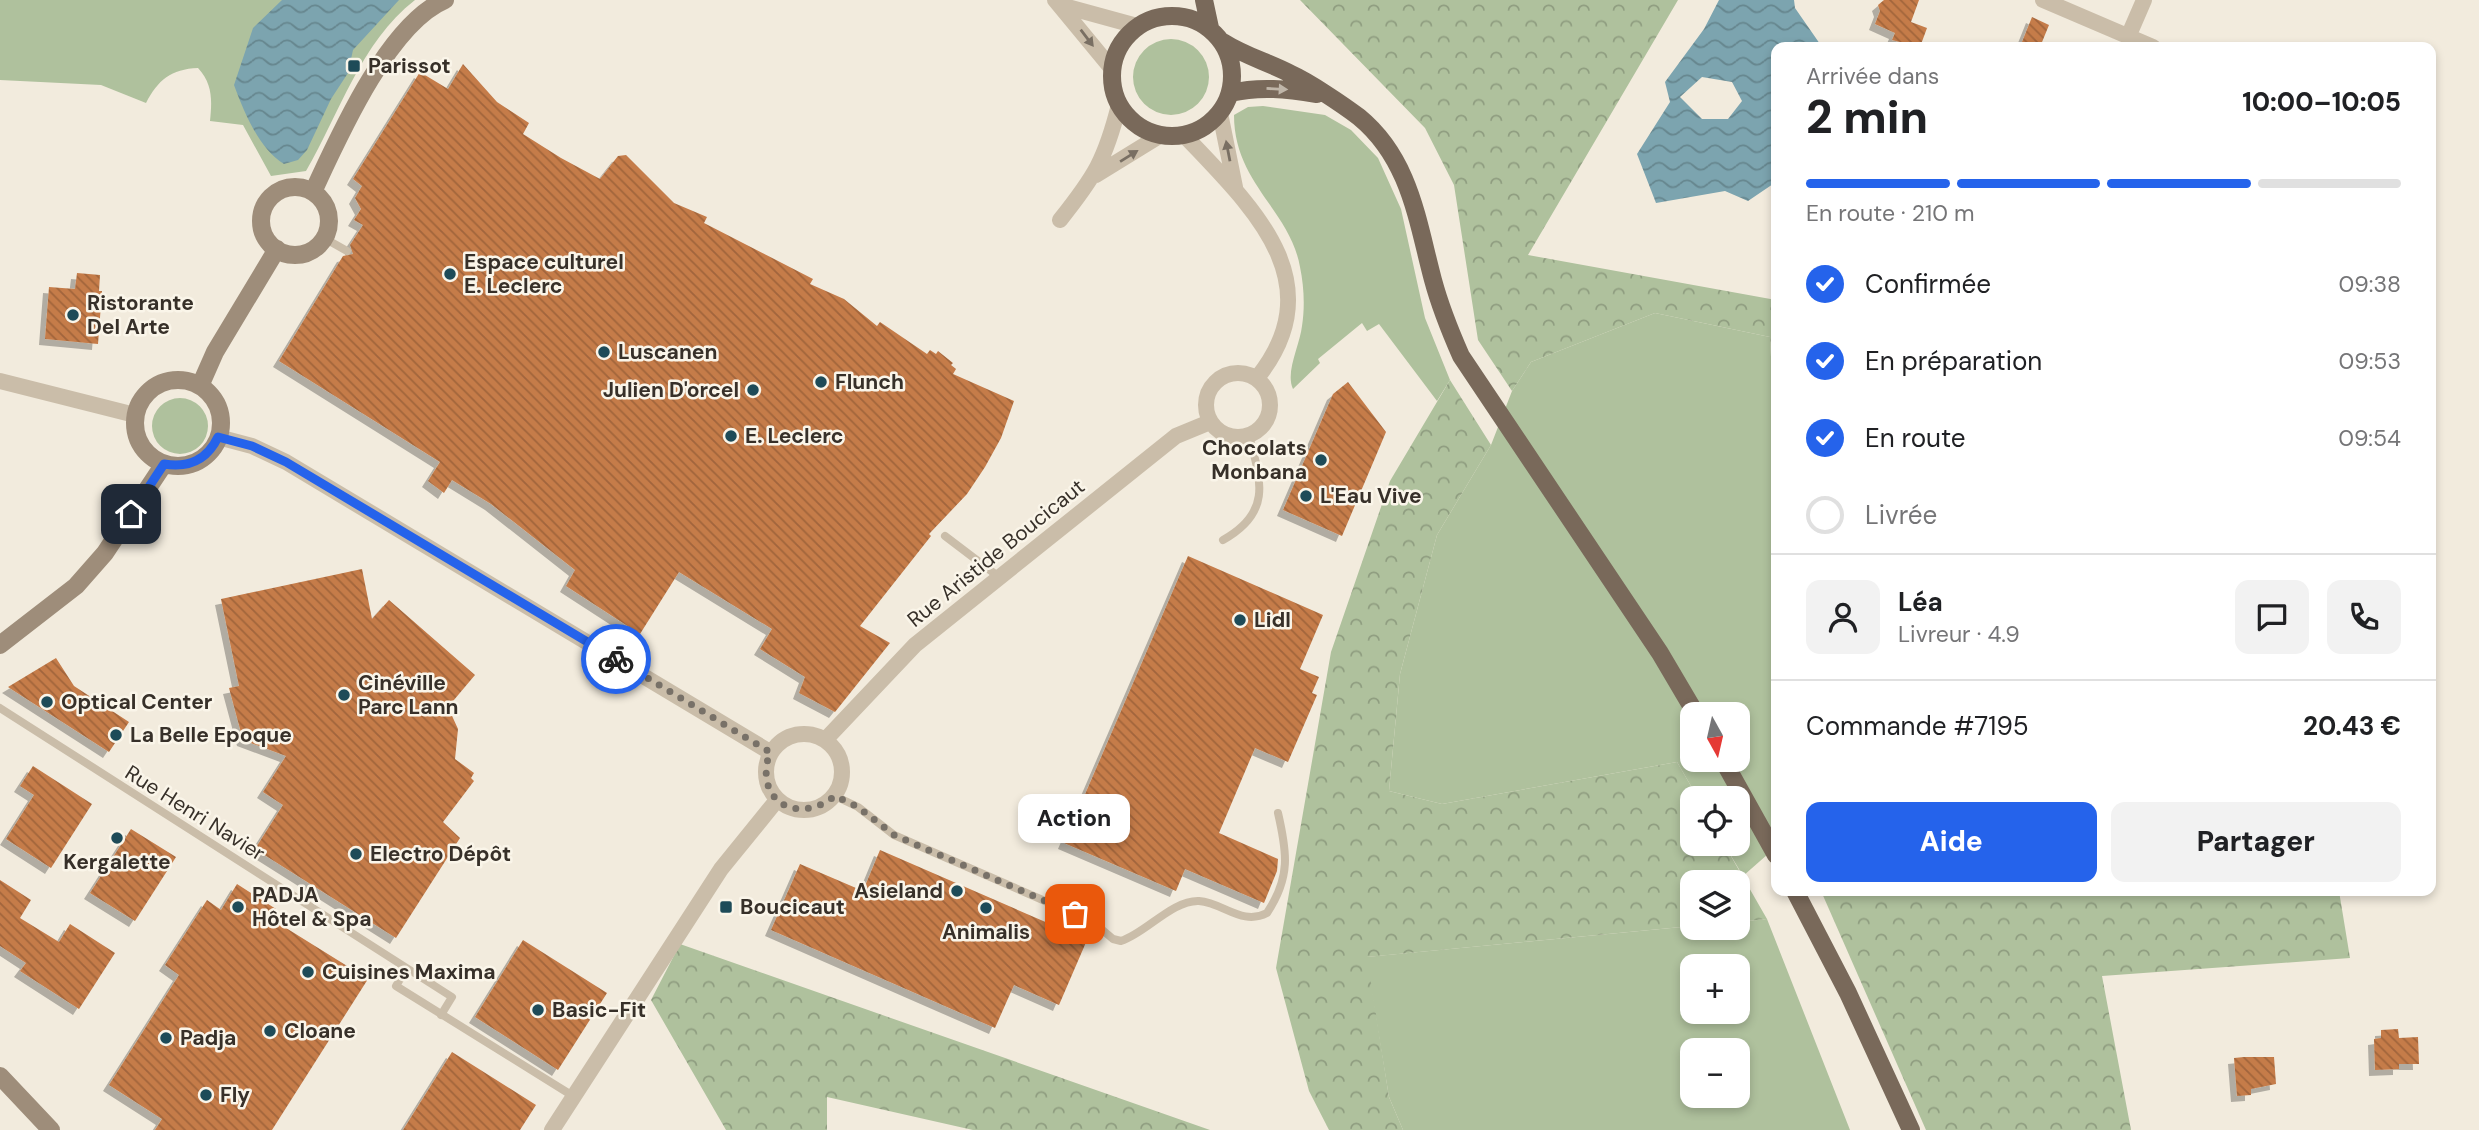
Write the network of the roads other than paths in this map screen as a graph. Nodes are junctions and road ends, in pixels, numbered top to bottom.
1 (445, 0) edge
2 (1173, 0) edge
3 (1204, 0) edge
4 (2043, 0) edge
5 (2144, 0) edge
6 (1059, 3) edge
7 (1161, 16) junction
8 (1137, 26) junction
9 (1210, 28) junction
10 (2129, 37) junction
11 (1223, 42) junction
12 (2141, 42) edge
13 (1111, 69) junction
14 (1230, 93) junction
15 (1324, 96) junction
16 (1119, 105) junction
17 (1220, 113) junction
18 (1161, 135) junction
19 (1184, 135) junction
20 (1096, 175) junction
21 (1235, 190) junction
22 (313, 192) junction
23 (1060, 220) dead end
24 (324, 238) junction
25 (277, 249) junction
26 (347, 251) dead end
27 (1257, 378) junction
28 (0, 381) edge
29 (200, 386) junction
30 (135, 415) junction
31 (1210, 422) junction
32 (1249, 436) junction
33 (218, 437) junction
34 (164, 464) junction
35 (946, 536) dead end
36 (1223, 540) dead end
37 (999, 577) junction
38 (0, 645) edge
39 (1689, 702) edge
40 (0, 708) edge
41 (826, 740) junction
42 (770, 752) junction
43 (1730, 772) edge
44 (835, 796) junction
45 (777, 800) junction
46 (1278, 813) dead end
47 (1771, 846) edge
48 (1798, 896) edge
49 (406, 969) junction
50 (441, 1015) junction
51 (0, 1076) edge
52 (573, 1096) junction
53 (51, 1130) edge
54 (552, 1130) edge
55 (1911, 1130) edge

1 - 22 street
2 - 7 main road
3 - 9 main road
4 - 10 street
5 - 10 street
6 - 8 street
6 -> 13 street
7 - 8 main road
7 - 9 main road
8 - 13 main road
9 - 11 main road
10 - 12 street
11 - 14 main road
11 - 15 main road
13 - 16 main road
14 -> 15 main road
14 - 17 main road
15 - 39 main road
16 - 18 main road
16 - 20 street
17 - 19 main road
21 -> 17 street
18 - 19 main road
20 -> 18 street
19 - 21 street
20 - 23 street
21 - 27 street
22 - 24 street
22 - 25 street
24 - 25 street
24 - 26 lane
25 - 29 street
27 - 31 street
27 - 32 street
28 - 30 street
29 - 30 street
29 - 33 street
30 - 34 street
31 - 32 street
31 - 37 street, Rue Aristide Boucicaut
32 - 36 lane
33 - 34 street
33 - 42 street
34 - 38 street
35 - 37 lane
37 - 41 street, Rue Aristide Boucicaut
40 - 49 lane, Rue Henri Navier
41 - 42 street
41 - 44 street
42 - 45 street
43 - 47 main road
44 - 45 street
44 - 46 lane
45 - 52 street
48 - 55 main road
49 - 50 lane
49 - 50 lane, Rue Henri Navier
50 - 52 lane
51 - 53 street
52 - 54 street

